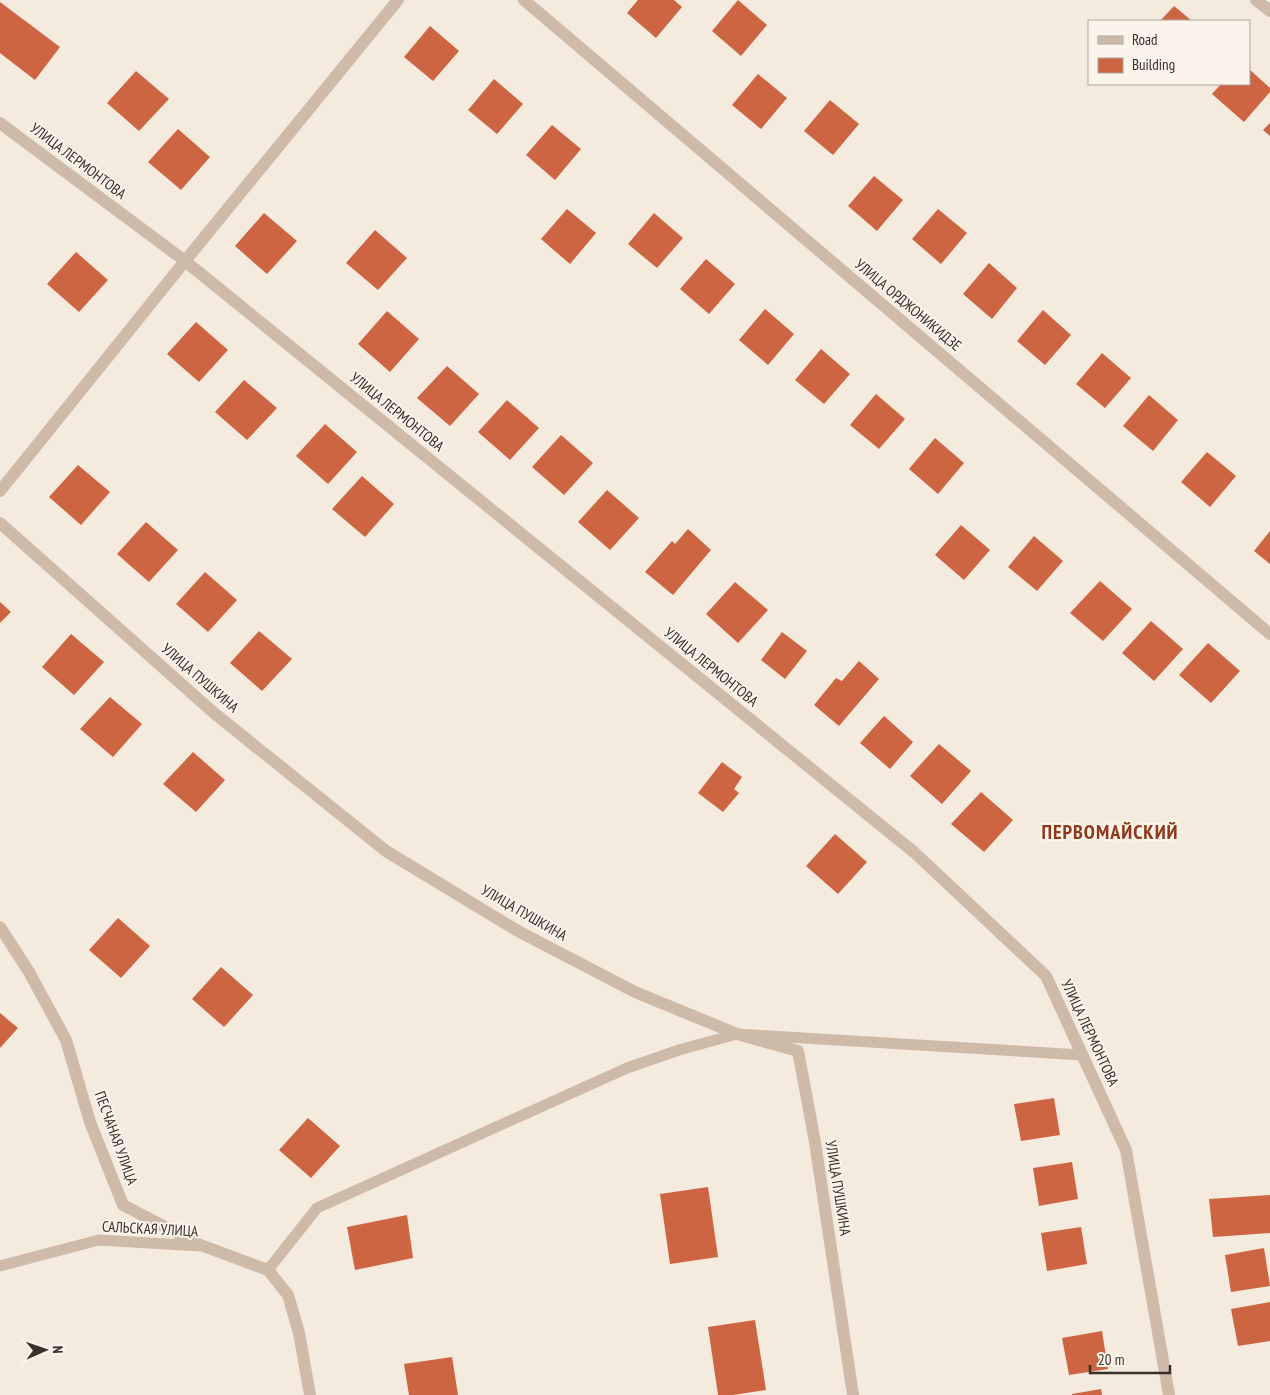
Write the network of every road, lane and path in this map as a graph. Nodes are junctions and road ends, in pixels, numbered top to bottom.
1 (398, 0) edge
2 (524, 0) edge
3 (1256, 0) edge
4 (1270, 11) edge
5 (0, 123) edge
6 (185, 261) junction
7 (0, 491) edge
8 (0, 523) edge
9 (1270, 634) edge
10 (0, 927) edge
11 (737, 1034) junction
12 (1082, 1055) junction
13 (0, 1266) edge
14 (268, 1270) junction
15 (310, 1395) edge
16 (853, 1395) edge
17 (1169, 1395) edge

1 - 6 street
2 - 9 street, УЛИЦА ОРДЖОНИКИДЗЕ
3 - 4 street
5 - 6 street, УЛИЦА ЛЕРМОНТОВА
6 - 7 street
6 - 12 street, УЛИЦА ЛЕРМОНТОВА
8 - 11 street, УЛИЦА ПУШКИНА
10 - 14 street, ПЕСЧАНАЯ УЛИЦА
11 - 12 lane
11 - 14 lane
11 - 16 street, УЛИЦА ПУШКИНА
12 - 17 street, УЛИЦА ЛЕРМОНТОВА
13 - 14 lane, САЛЬСКАЯ УЛИЦА
14 - 15 street

